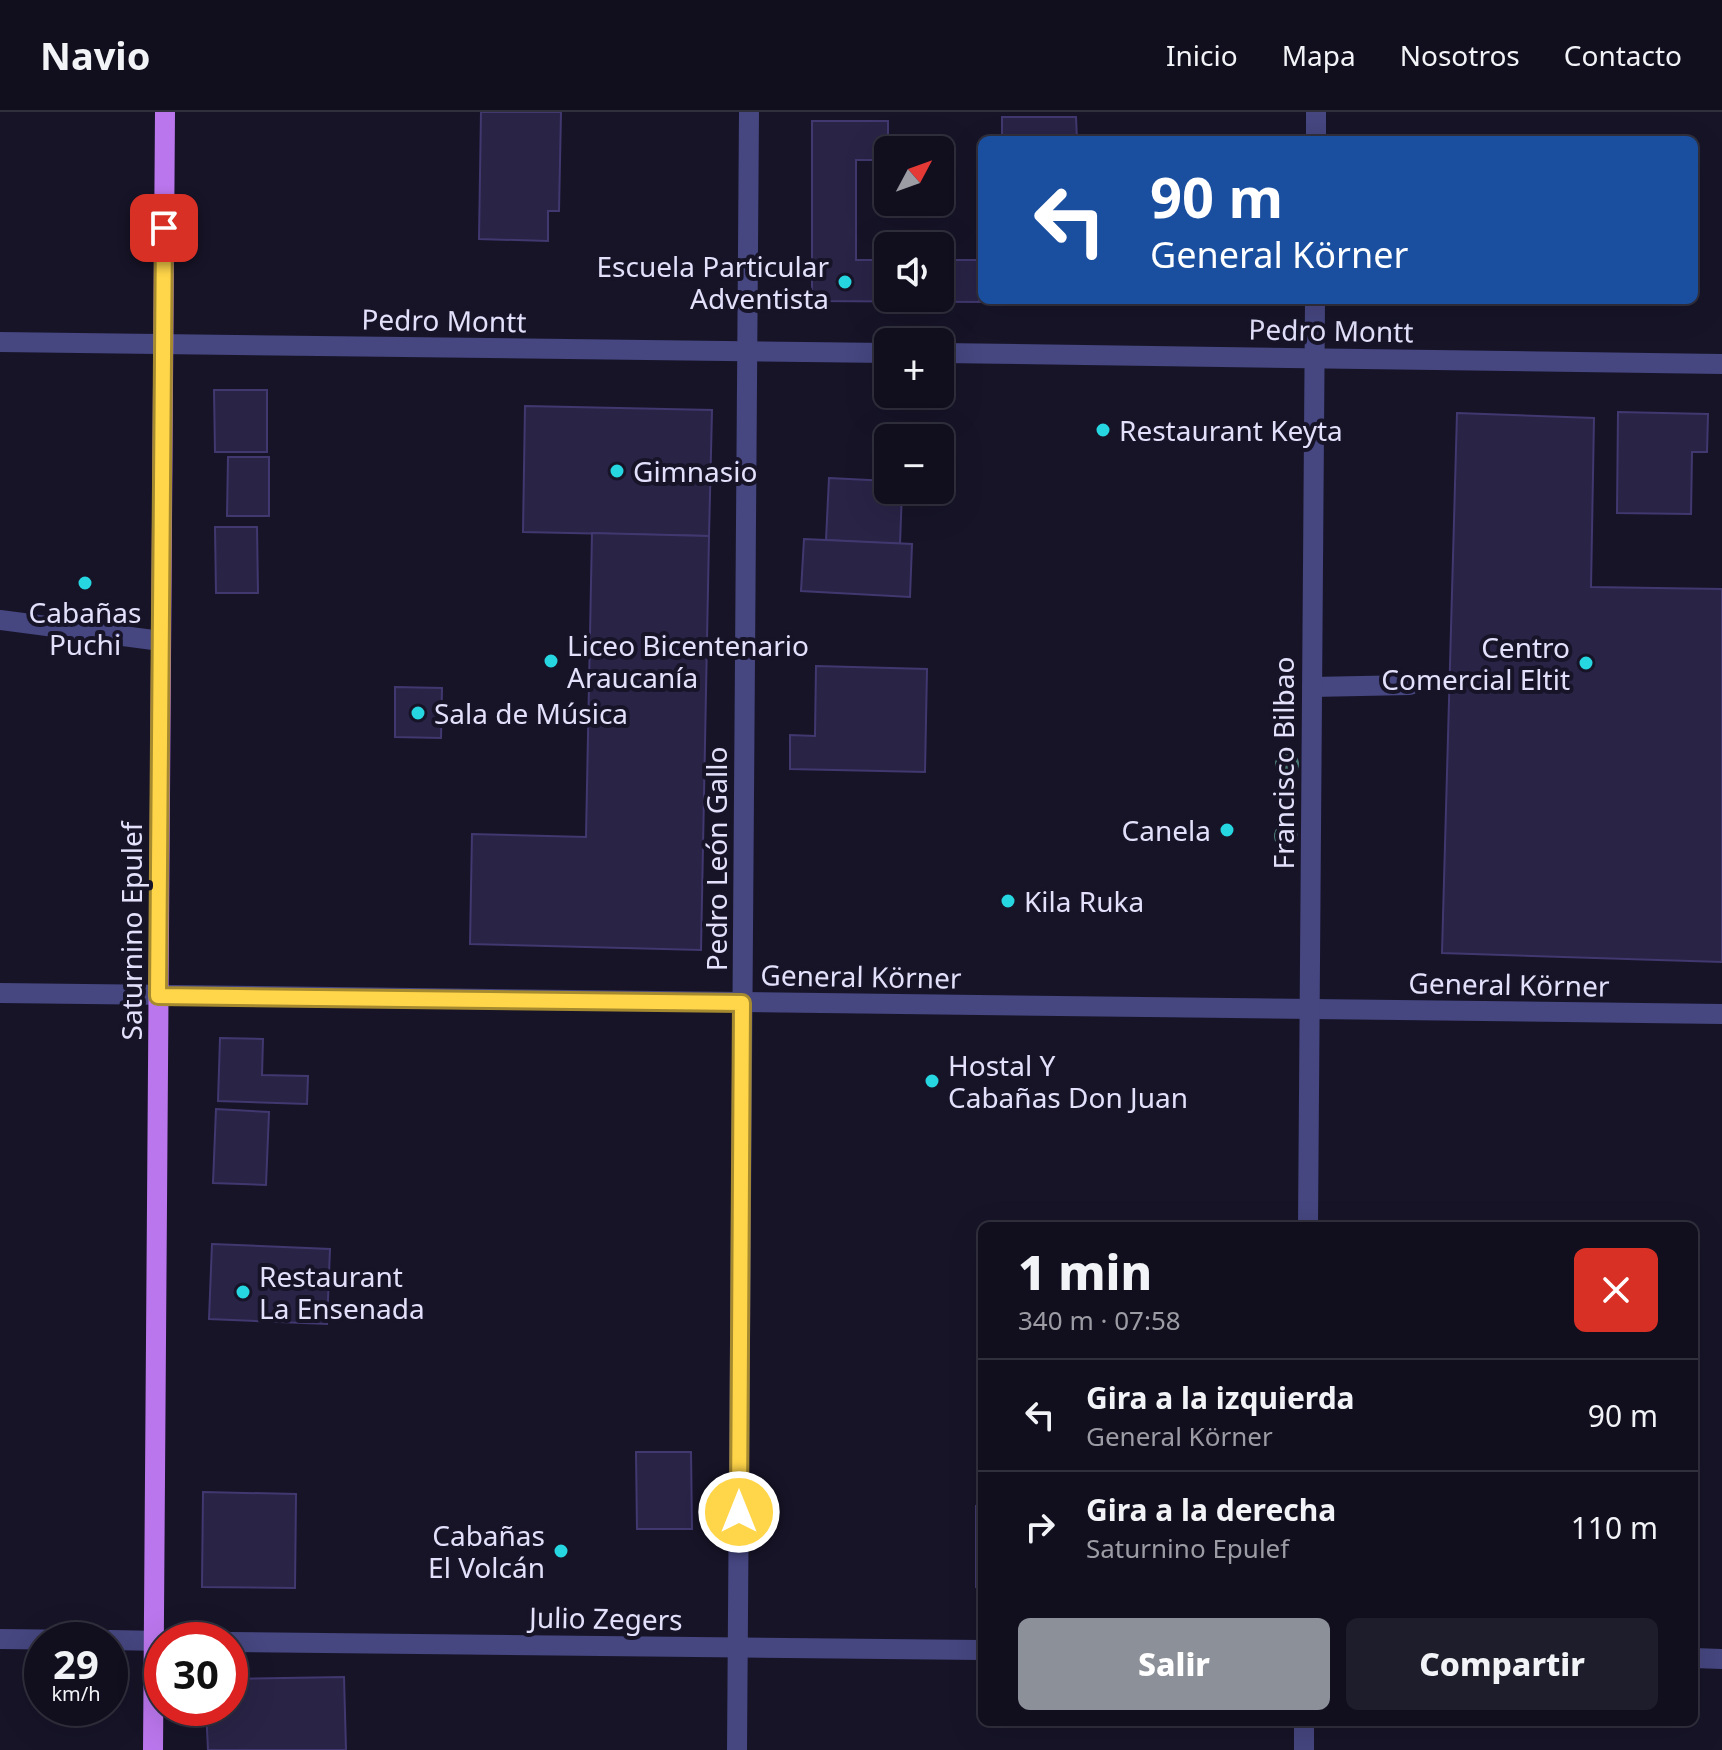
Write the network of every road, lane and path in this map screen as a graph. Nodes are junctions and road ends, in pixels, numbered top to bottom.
1 (165, 112) edge
2 (749, 112) edge
3 (1316, 112) edge
4 (1316, 136) edge
5 (1315, 304) edge
6 (0, 342) edge
7 (163, 344) junction
8 (747, 352) junction
9 (874, 353) edge
10 (954, 353) edge
11 (1314, 358) junction
12 (1722, 364) edge
13 (0, 620) edge
14 (161, 641) junction
15 (1410, 685) dead end
16 (1312, 687) junction
17 (0, 993) edge
18 (158, 996) junction
19 (742, 1003) junction
20 (1310, 1009) junction
21 (1722, 1014) edge
22 (1308, 1222) edge
23 (158, 1622) edge
24 (0, 1639) edge
25 (24, 1639) edge
26 (248, 1642) edge
27 (738, 1647) junction
28 (978, 1650) edge
29 (1698, 1658) edge
30 (1722, 1659) edge
31 (154, 1726) edge
32 (1304, 1726) edge
33 (153, 1750) edge
34 (737, 1750) edge
35 (1304, 1750) edge

1 - 7 main road, Saturnino Epulef
2 - 8 street, Pedro León Gallo
3 - 4 street
5 - 11 street, Francisco Bilbao
6 - 7 street, Pedro Montt
7 - 8 street, Pedro Montt
7 - 14 main road, Saturnino Epulef
8 - 9 street, Pedro Montt
8 - 19 street, Pedro León Gallo
10 - 11 street, Pedro Montt
11 - 12 street, Pedro Montt
11 - 16 street, Francisco Bilbao
13 - 14 street
14 - 18 main road, Saturnino Epulef
15 - 16 street
16 - 20 street, Francisco Bilbao
17 - 18 street, General Körner
18 - 19 street, General Körner
18 - 23 main road, Saturnino Epulef
19 - 20 street, General Körner
19 - 27 street, Pedro León Gallo
20 - 21 street, General Körner
20 - 22 street, Francisco Bilbao
24 - 25 street
26 - 27 street, Julio Zegers
27 - 28 street, Julio Zegers
27 - 34 street, Pedro León Gallo
29 - 30 street
31 - 33 main road, Saturnino Epulef
32 - 35 street

